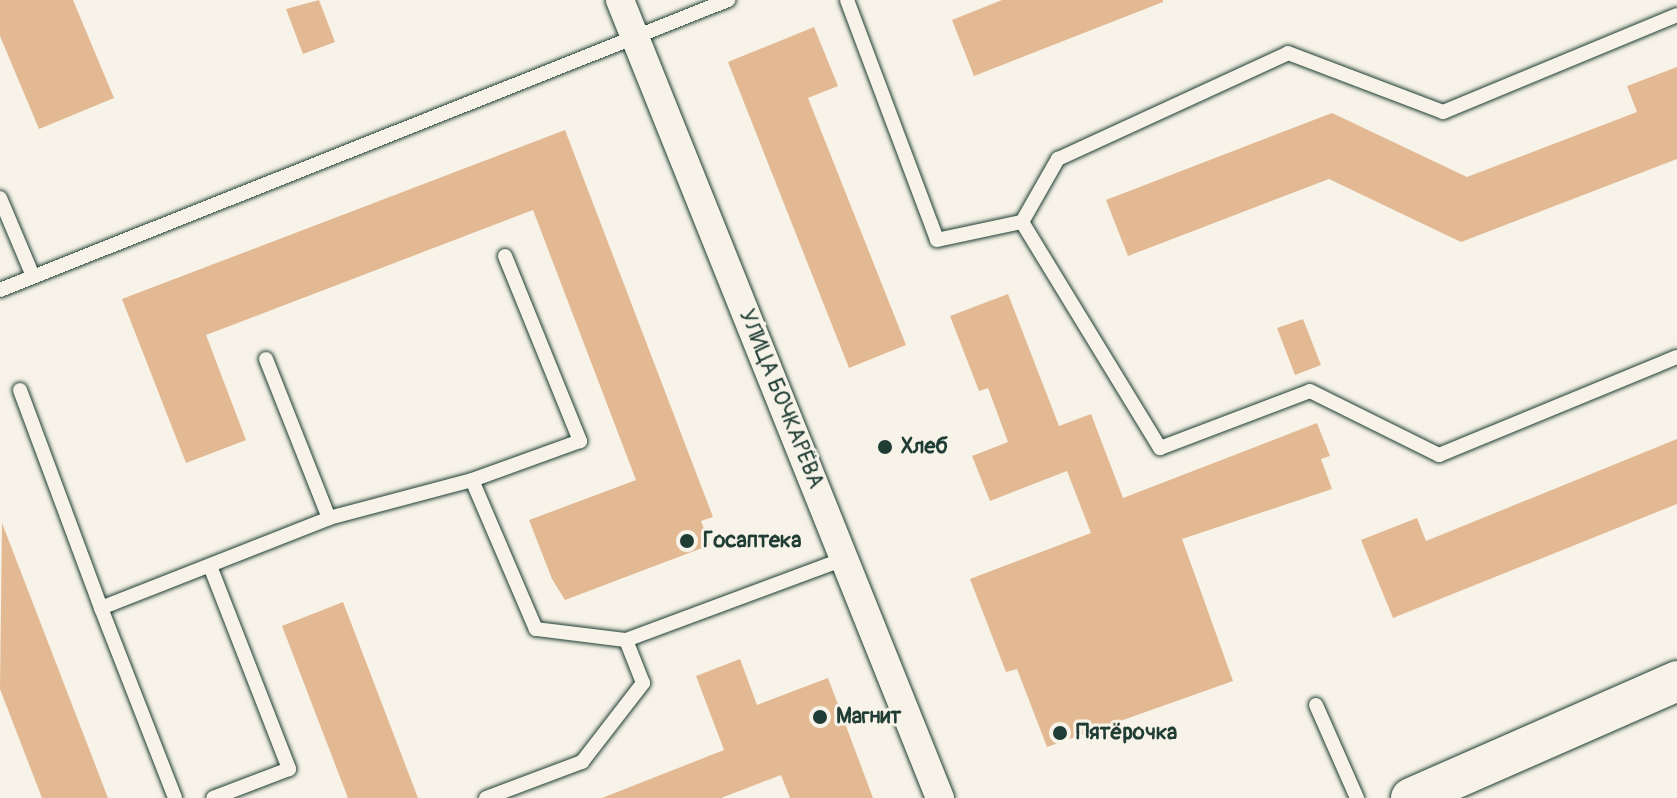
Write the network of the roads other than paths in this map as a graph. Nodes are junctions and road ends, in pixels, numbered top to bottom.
1 (620, 0) edge
2 (728, 0) edge
3 (847, 0) edge
4 (1677, 15) edge
5 (634, 37) junction
6 (0, 198) edge
7 (1022, 222) junction
8 (505, 256) dead end
9 (33, 276) junction
10 (0, 290) edge
11 (1677, 357) edge
12 (266, 359) dead end
13 (20, 390) dead end
14 (472, 480) junction
15 (329, 518) junction
16 (846, 558) junction
17 (210, 566) junction
18 (101, 608) junction
19 (626, 640) junction
20 (1677, 681) edge
21 (1316, 705) dead end
22 (175, 798) edge
23 (213, 798) edge
24 (486, 798) edge
25 (940, 798) edge
26 (1357, 798) edge
27 (1411, 798) edge

1 - 5 street, УЛИЦА БОЧКАРЁВА
2 - 5 lane
3 - 7 lane
4 - 7 lane
5 - 9 lane
5 - 16 street, УЛИЦА БОЧКАРЁВА
6 - 9 lane
7 - 11 lane
8 - 14 lane
9 - 10 lane
12 - 15 lane
13 - 18 lane
14 - 15 lane
14 - 19 lane
15 - 17 lane
16 - 19 lane
16 - 25 street, УЛИЦА БОЧКАРЁВА
17 - 18 lane
17 - 23 lane
18 - 22 lane
19 - 24 lane
20 - 27 street
21 - 26 lane

